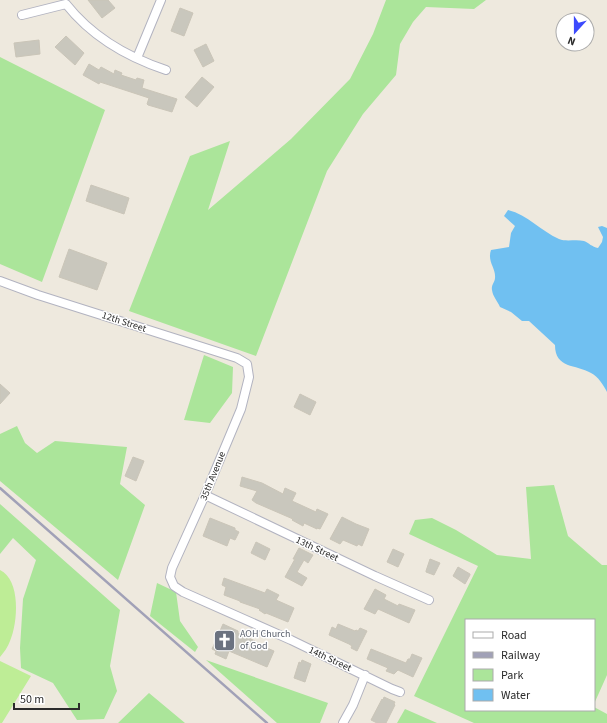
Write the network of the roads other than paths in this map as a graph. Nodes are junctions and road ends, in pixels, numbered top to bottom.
1 (161, 0) edge
2 (65, 2) edge
3 (22, 15) dead end
4 (137, 58) junction
5 (166, 70) dead end
6 (0, 281) edge
7 (247, 364) joint
8 (205, 495) junction
9 (174, 586) joint
10 (429, 600) dead end
11 (365, 675) junction
12 (400, 692) dead end
13 (343, 723) edge

1 - 4 street
2 - 3 street
2 - 4 street
4 - 5 street
6 - 7 street, 12th Street
7 - 8 street, 35th Avenue
8 - 9 street, 35th Avenue
8 - 10 street, 13th Street
9 - 11 street, 14th Street
11 - 12 street, 14th Street
11 - 13 street

